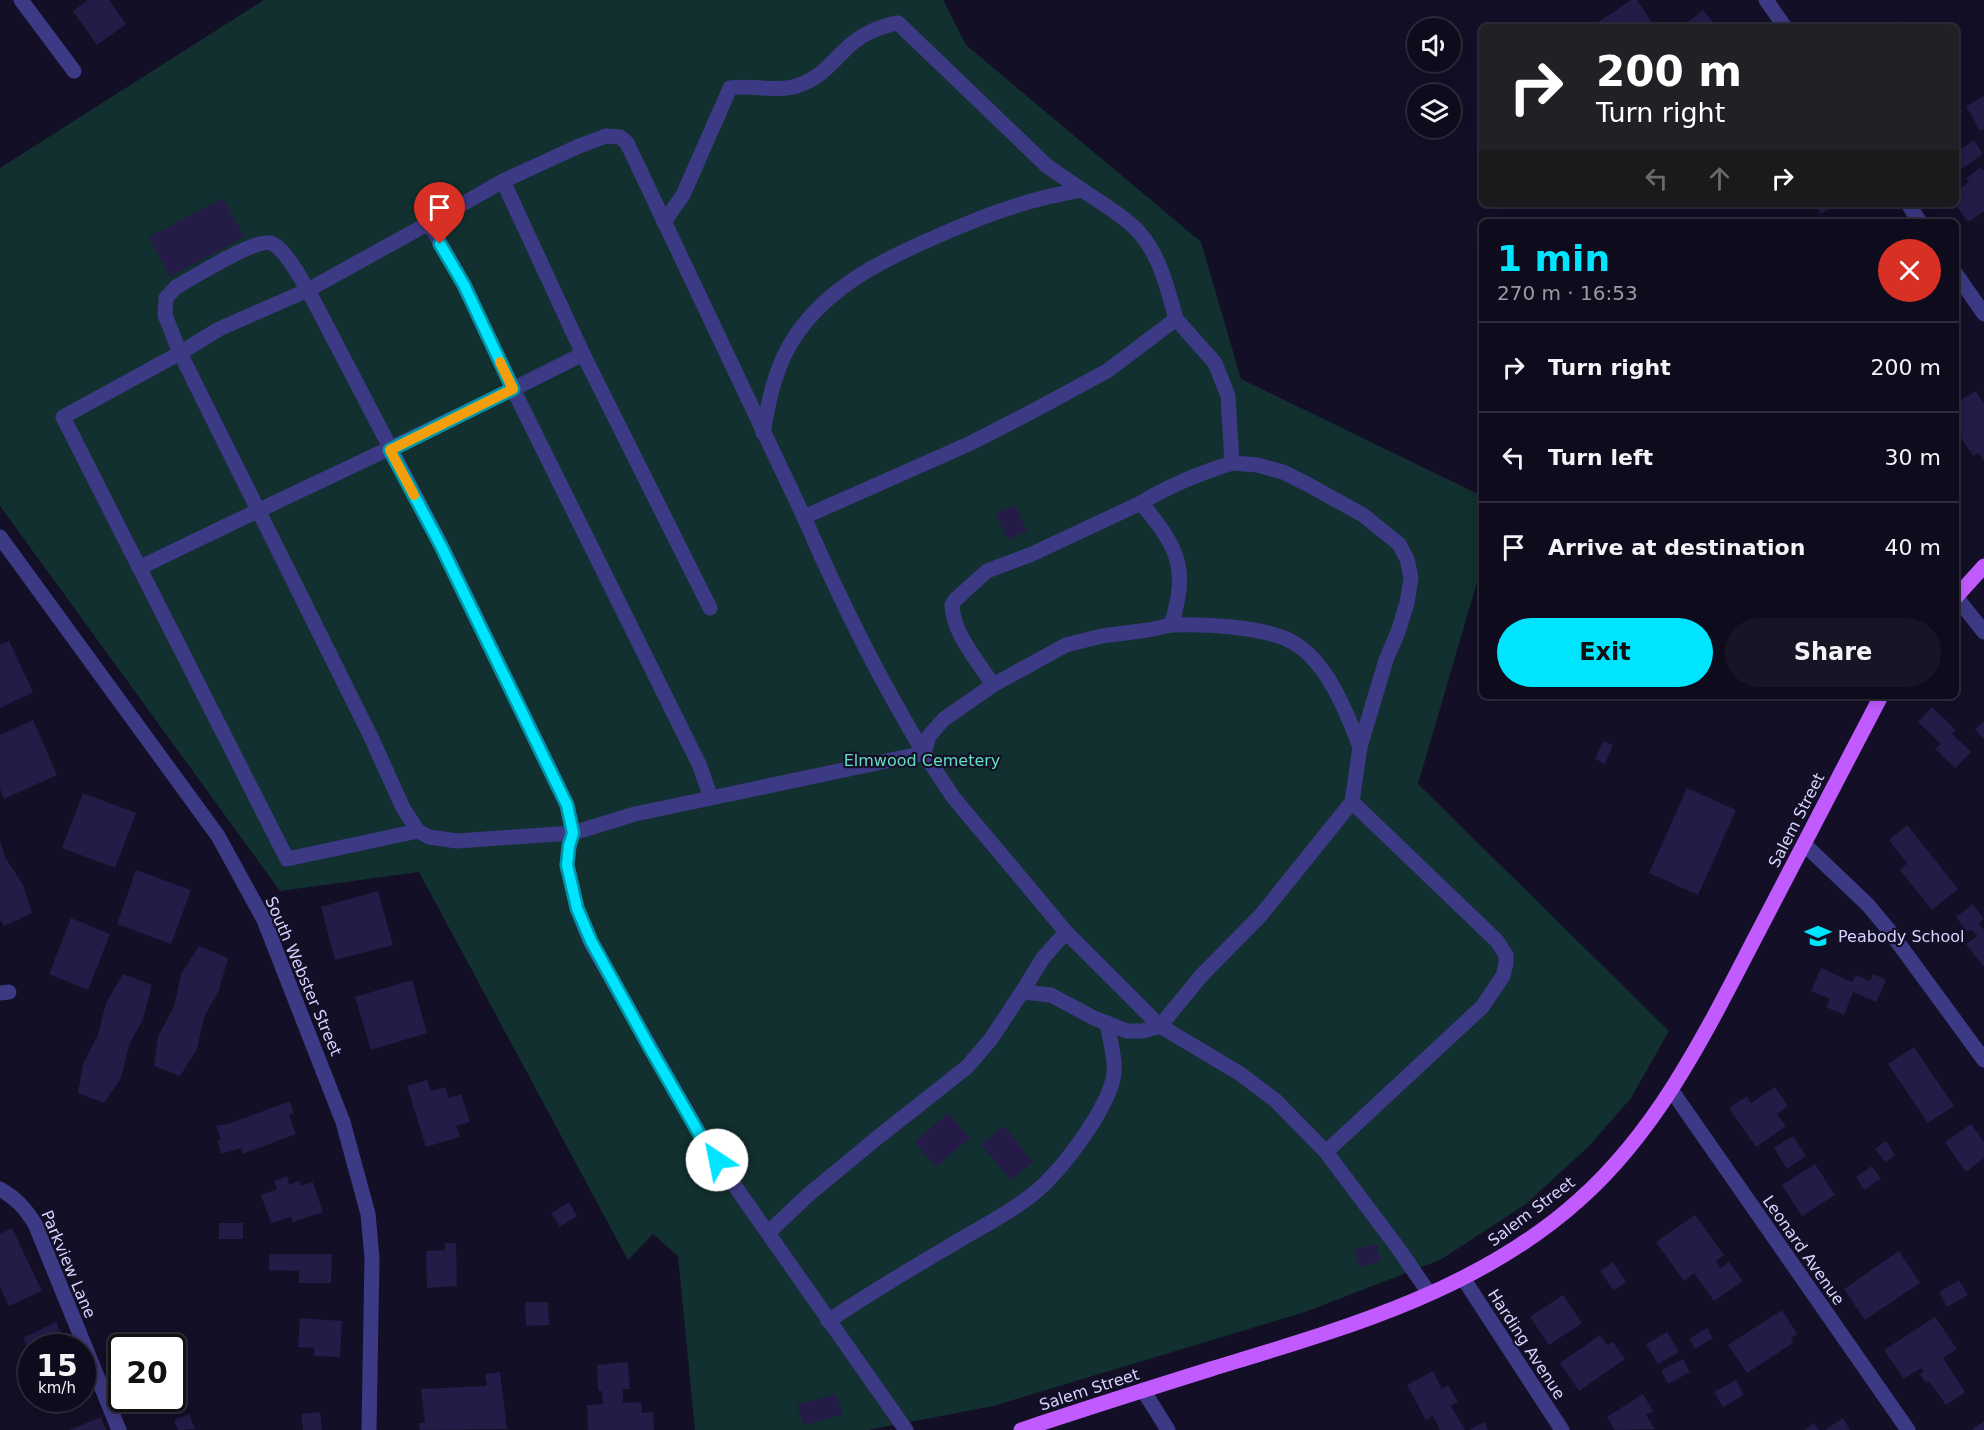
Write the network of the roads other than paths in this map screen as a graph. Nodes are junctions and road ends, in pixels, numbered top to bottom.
1 (21, 0) edge
2 (1766, 0) edge
3 (1783, 24) edge
4 (74, 71) dead end
5 (503, 181) junction
6 (1082, 190) junction
7 (664, 222) junction
8 (429, 223) junction
9 (1959, 277) edge
10 (308, 290) junction
11 (1984, 314) edge
12 (1176, 319) junction
13 (180, 353) junction
14 (583, 354) junction
15 (513, 389) junction
16 (763, 433) junction
17 (390, 450) junction
18 (1232, 463) junction
19 (1141, 503) junction
20 (258, 509) junction
21 (804, 517) junction
22 (0, 537) edge
23 (1984, 566) edge
24 (139, 568) junction
25 (1959, 594) edge
26 (1959, 601) edge
27 (710, 608) dead end
28 (1171, 625) junction
29 (1984, 632) edge
30 (993, 685) junction
31 (1879, 699) edge
32 (1360, 747) junction
33 (924, 753) junction
34 (711, 798) junction
35 (1352, 802) junction
36 (418, 831) junction
37 (573, 833) junction
38 (1804, 844) junction
39 (1066, 932) junction
40 (1022, 992) junction
41 (1107, 1023) junction
42 (1160, 1026) junction
43 (1984, 1060) edge
44 (1672, 1091) junction
45 (1326, 1152) junction
46 (0, 1189) edge
47 (769, 1232) junction
48 (1463, 1278) junction
49 (1429, 1293) junction
50 (828, 1321) junction
51 (1143, 1390) junction
52 (119, 1430) edge
53 (369, 1430) edge
54 (906, 1430) edge
55 (1021, 1430) edge
56 (1168, 1430) edge
57 (1562, 1430) edge
58 (1908, 1430) edge

1 - 4 street
2 - 3 street
5 - 7 street
5 - 8 street
5 - 14 street
6 - 7 street
6 - 12 street
6 - 16 street
7 - 16 street
8 - 10 street
8 - 15 street
9 - 11 street
10 - 13 street
10 - 13 street
10 - 17 street
12 - 18 street
12 - 21 street
13 - 20 street
13 - 24 street
14 - 15 street
14 - 27 street
15 - 17 street
15 - 34 street
16 - 21 street
17 - 20 street
17 - 37 street
18 - 19 street
18 - 32 street
19 - 28 street
19 - 30 street
20 - 24 street
20 - 36 street
21 - 33 street
22 - 53 street, South Webster Street
23 - 25 main road
24 - 36 street
26 - 29 street
28 - 30 street
28 - 32 street
30 - 33 street
31 - 38 main road, Salem Street
32 - 35 street
33 - 34 street
33 - 39 street
34 - 37 street
35 - 42 street
35 - 45 street
36 - 37 street
37 - 47 street
38 - 43 street
38 - 44 main road, Salem Street
39 - 40 street
39 - 42 street
40 - 41 street
40 - 47 street
41 - 42 street
41 - 50 street
42 - 45 street
44 - 48 main road, Salem Street
44 - 58 street, Leonard Avenue
45 - 49 street
46 - 52 street, Parkview Lane
47 - 50 street
48 - 49 main road, Salem Street
48 - 57 street, Harding Avenue
49 - 51 main road, Salem Street
50 - 54 street
51 - 55 main road, Salem Street
51 - 56 street

